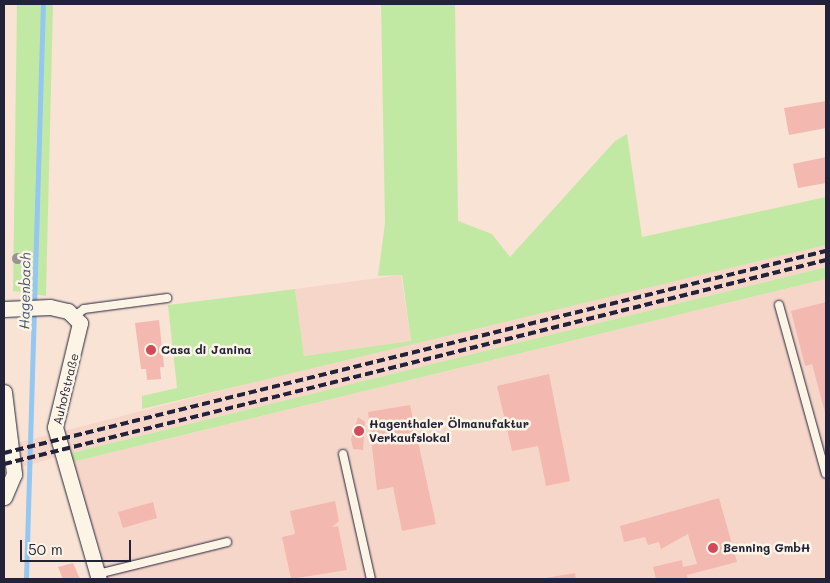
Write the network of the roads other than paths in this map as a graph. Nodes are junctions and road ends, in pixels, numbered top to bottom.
1 (167, 298) dead end
2 (780, 306) dead end
3 (4, 309) edge
4 (75, 316) junction
5 (4, 392) edge
6 (343, 454) dead end
7 (826, 474) edge
8 (4, 496) edge
9 (226, 542) dead end
10 (98, 577) edge
11 (371, 579) edge

1 - 4 lane
2 - 7 lane
3 - 4 street
4 - 10 street, Auhofstraße
5 - 8 street
6 - 11 lane
9 - 10 lane

